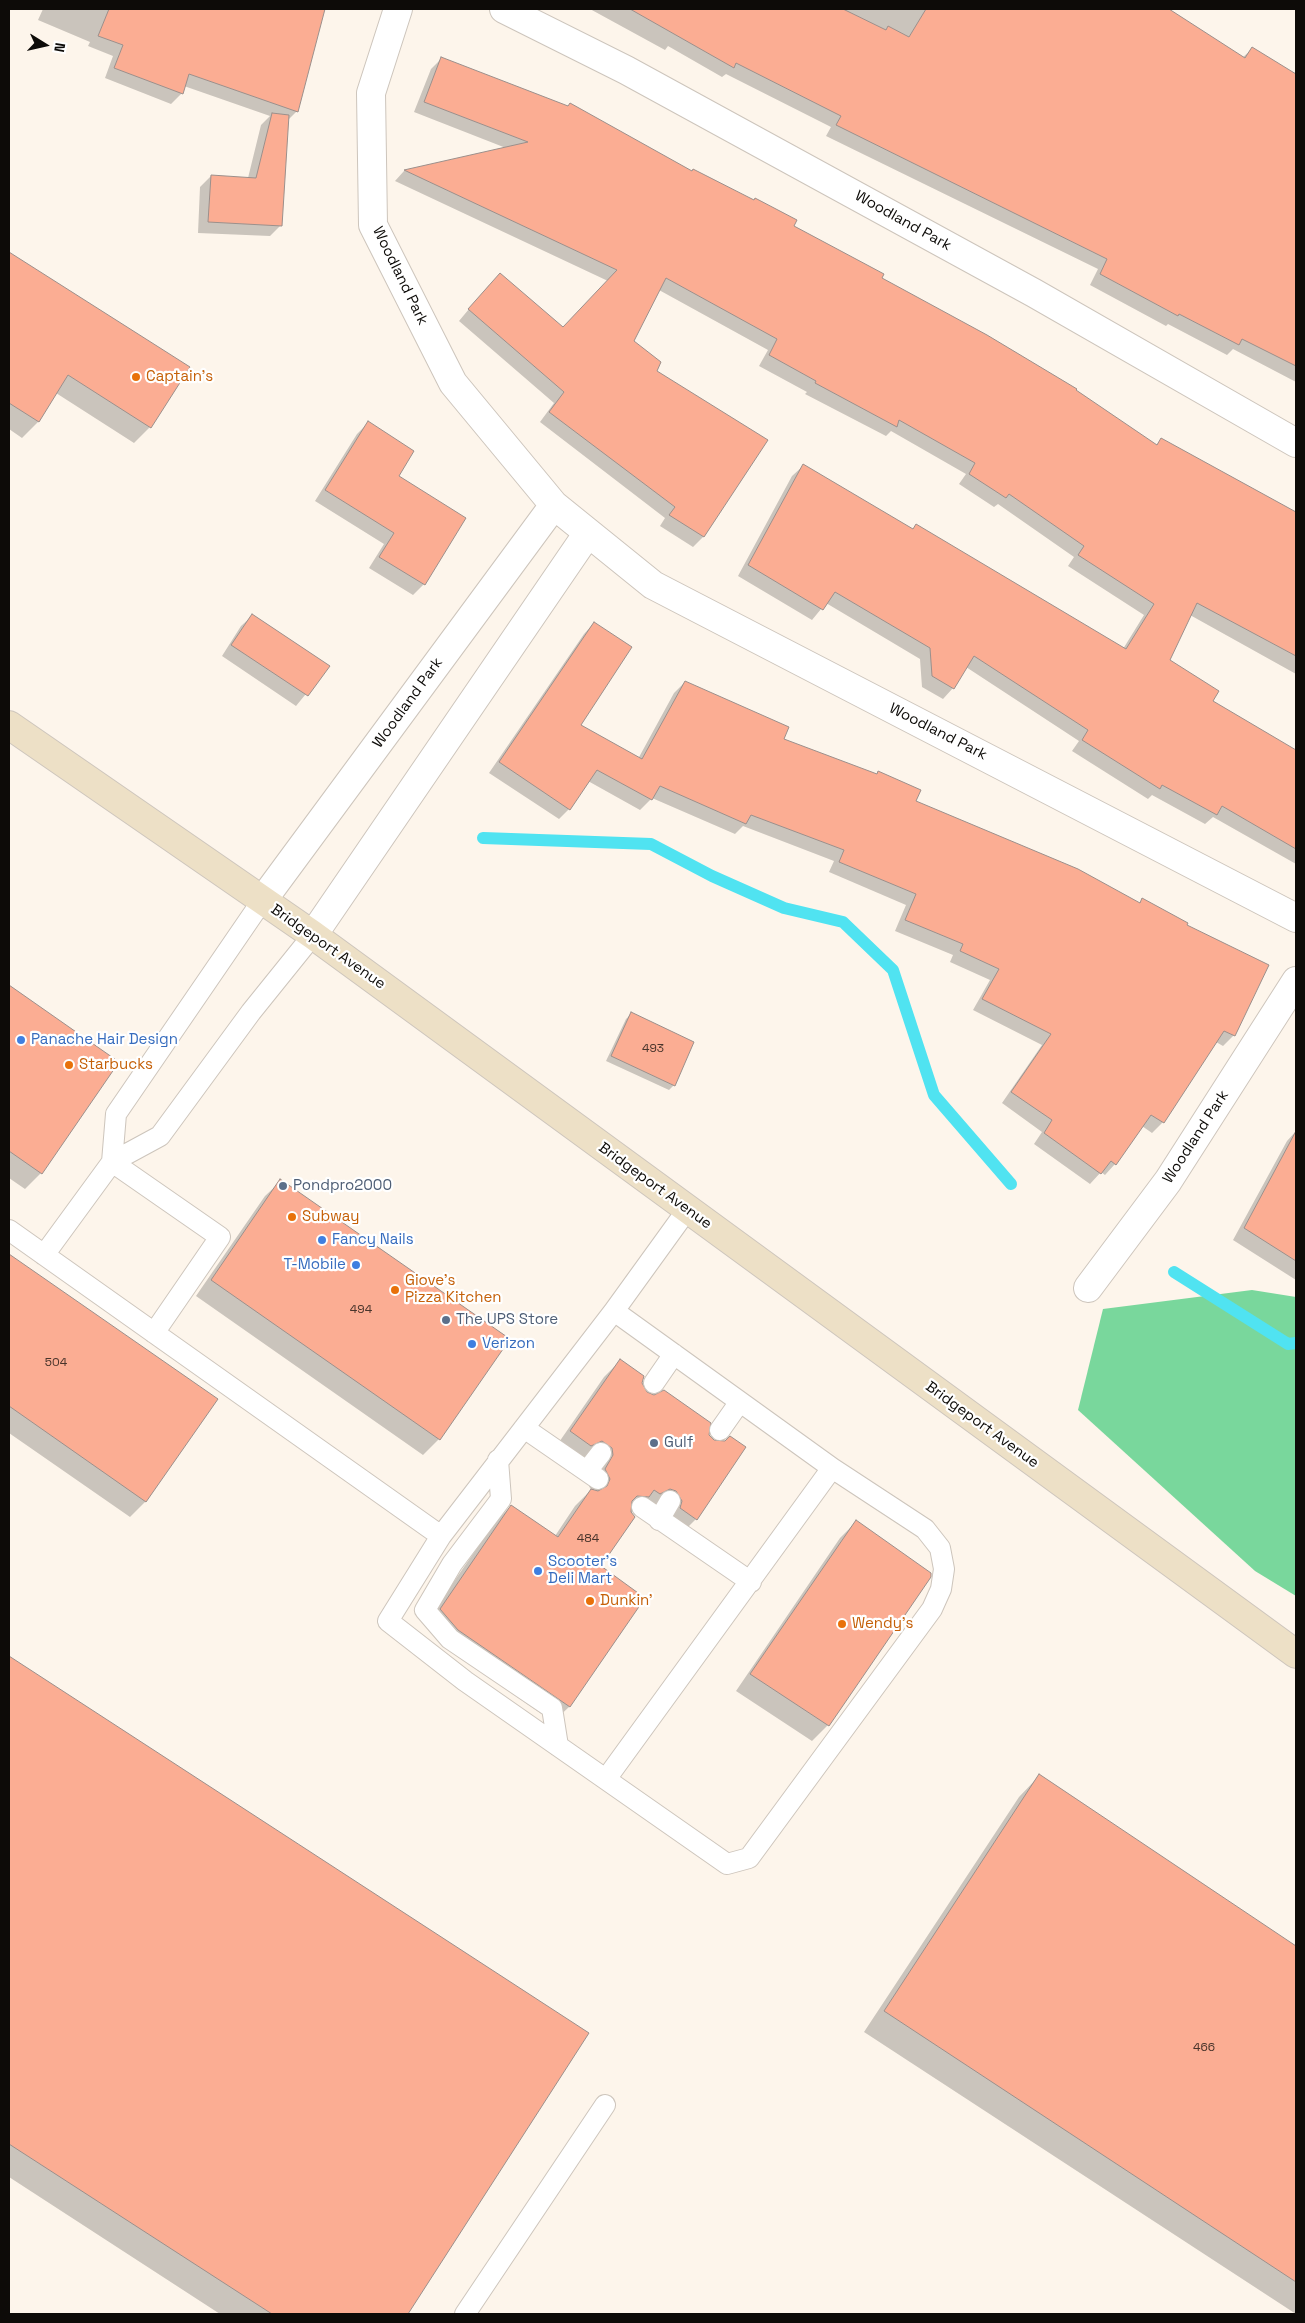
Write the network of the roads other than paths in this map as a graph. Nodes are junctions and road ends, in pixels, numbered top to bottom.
1 (398, 9) edge
2 (504, 9) edge
3 (1296, 443) edge
4 (554, 505) junction
5 (588, 533) junction
6 (9, 725) edge
7 (262, 901) junction
8 (1296, 918) edge
9 (313, 935) junction
10 (1296, 981) edge
11 (112, 1162) junction
12 (687, 1210) junction
13 (9, 1230) edge
14 (44, 1255) junction
15 (1088, 1288) dead end
16 (614, 1311) junction
17 (154, 1333) junction
18 (674, 1354) junction
19 (654, 1383) dead end
20 (740, 1403) junction
21 (524, 1428) junction
22 (720, 1430) dead end
23 (601, 1453) dead end
24 (498, 1460) junction
25 (832, 1468) junction
26 (670, 1501) dead end
27 (642, 1507) dead end
28 (658, 1520) junction
29 (441, 1536) junction
30 (751, 1582) junction
31 (1296, 1654) edge
32 (558, 1746) junction
33 (606, 1779) junction
34 (605, 2105) dead end
35 (465, 2314) edge

1 - 4 street, Woodland Park
2 - 3 street, Woodland Park
4 - 5 street, Woodland Park
4 - 7 street, Woodland Park
5 - 8 street, Woodland Park
5 - 9 street
6 - 7 main road, Bridgeport Avenue
7 - 9 main road, Bridgeport Avenue
7 - 11 lane
9 - 11 lane
9 - 12 main road, Bridgeport Avenue
10 - 15 street, Woodland Park
11 - 14 lane
11 - 17 lane
12 - 16 lane
12 - 31 main road, Bridgeport Avenue
13 - 14 lane
14 - 17 lane
16 - 18 lane
16 - 21 lane
17 - 29 lane
18 - 19 lane
18 - 20 lane
20 - 22 lane
20 - 25 lane
21 - 23 lane
21 - 24 lane
24 - 29 lane
24 - 32 lane
25 - 30 lane
25 - 33 lane
26 - 28 lane
27 - 28 lane
28 - 30 lane
29 - 32 lane
30 - 33 lane
32 - 33 lane
34 - 35 lane

